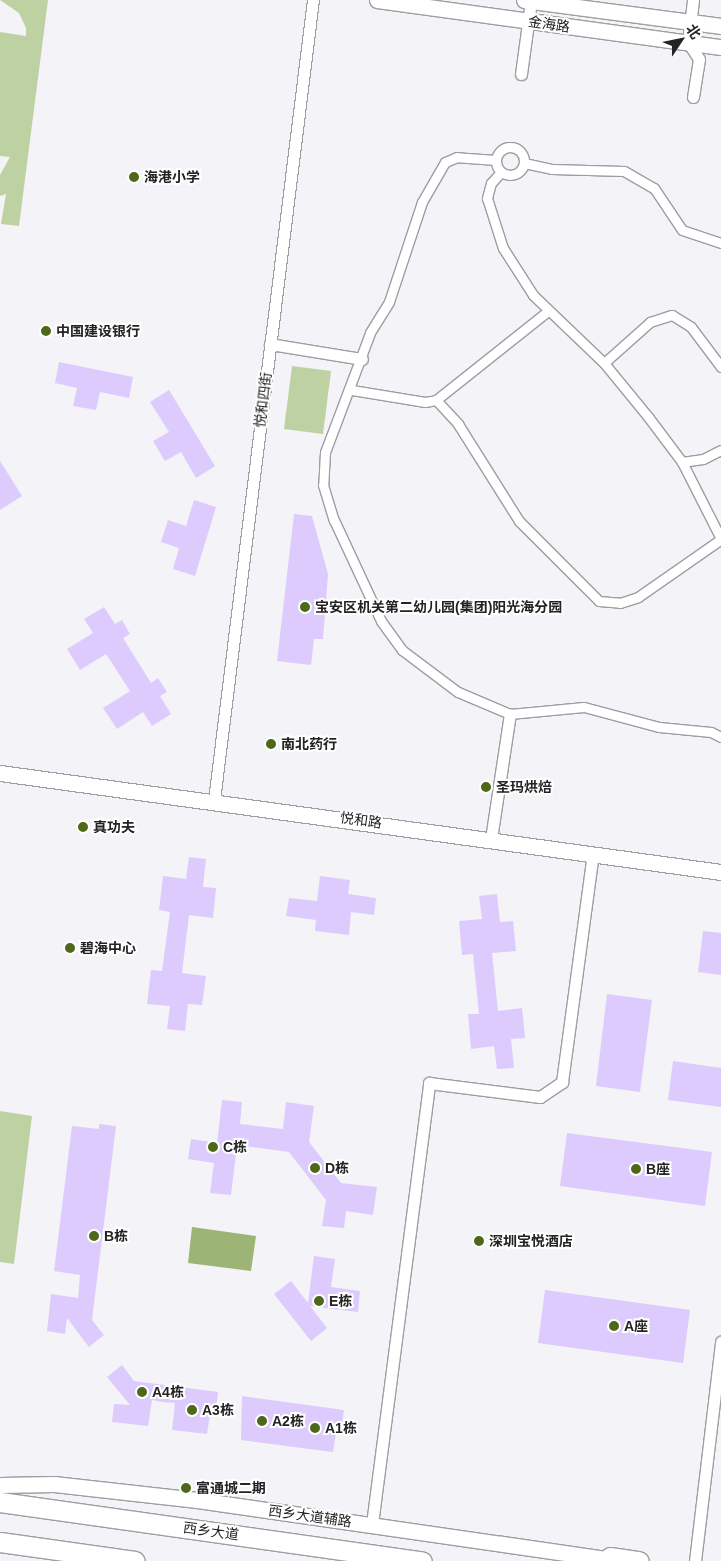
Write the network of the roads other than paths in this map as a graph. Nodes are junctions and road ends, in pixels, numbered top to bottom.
1 (312, 0) edge
2 (378, 0) edge
3 (693, 0) edge
4 (527, 1) edge
5 (528, 21) junction
6 (691, 22) junction
7 (721, 26) edge
8 (688, 42) junction
9 (721, 47) edge
10 (521, 74) dead end
11 (693, 97) dead end
12 (496, 160) junction
13 (524, 163) junction
14 (501, 172) junction
15 (721, 243) edge
16 (548, 311) junction
17 (270, 344) junction
18 (362, 358) junction
19 (604, 363) junction
20 (721, 367) edge
21 (352, 390) junction
22 (436, 400) junction
23 (721, 450) edge
24 (682, 462) junction
25 (721, 539) edge
26 (510, 714) junction
27 (721, 737) edge
28 (0, 773) edge
29 (214, 800) junction
30 (491, 839) junction
31 (593, 853) junction
32 (721, 872) edge
33 (721, 1342) edge
34 (0, 1485) edge
35 (0, 1502) edge
36 (372, 1524) junction
37 (0, 1542) edge
38 (614, 1559) edge
39 (135, 1561) edge
40 (422, 1561) edge
41 (639, 1561) edge
42 (695, 1561) edge

1 - 17 street, 悦和四街
2 - 5 street, 金海路
3 - 6 street
4 - 5 street
4 - 6 street, 金海路
5 - 8 street, 金海路
5 - 10 street
6 - 7 street, 金海路
6 - 8 street
8 - 9 street, 金海路
8 - 11 street
12 - 13 street
12 - 14 street
12 - 18 street
13 - 14 street
13 - 15 street
14 - 16 street
16 - 19 street
16 - 22 street
17 - 18 street
17 - 29 street, 悦和四街
18 - 21 street
19 - 20 street
19 - 24 street
21 - 22 street
21 - 26 street
22 - 25 street
23 - 24 street
24 - 25 street
26 - 27 street
26 - 30 street
28 - 29 street, 悦和路
29 - 30 street, 悦和路
30 - 31 street, 悦和路
31 - 32 street, 悦和路
31 - 36 street
33 - 42 street
34 - 36 street, 西乡大道辅路
35 - 40 main road, 西乡大道
36 - 38 street, 西乡大道辅路
37 - 39 main road
38 - 41 main road

